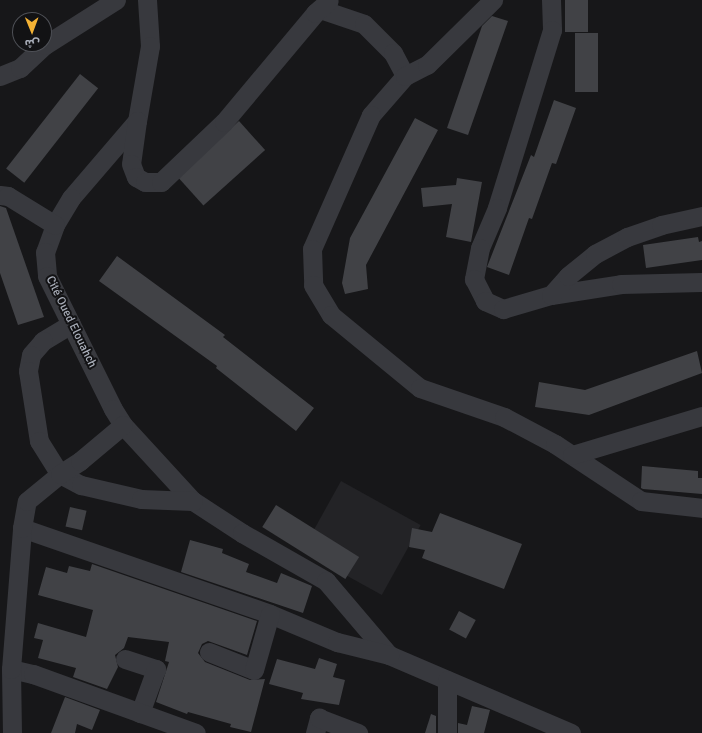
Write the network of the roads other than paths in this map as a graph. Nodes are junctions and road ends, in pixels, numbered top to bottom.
1 (116, 0) edge
2 (147, 0) edge
3 (493, 0) edge
4 (551, 0) edge
5 (325, 4) edge
6 (0, 76) edge
7 (405, 76) junction
8 (137, 121) junction
9 (0, 195) edge
10 (702, 216) edge
11 (55, 225) junction
12 (702, 282) edge
13 (551, 295) junction
14 (71, 324) junction
15 (702, 416) edge
16 (118, 417) junction
17 (572, 455) junction
18 (60, 474) junction
19 (193, 501) junction
20 (702, 508) edge
21 (22, 528) junction
22 (270, 614) junction
23 (209, 652) dead end
24 (389, 655) junction
25 (125, 659) dead end
26 (12, 669) junction
27 (447, 680) junction
28 (140, 713) junction
29 (12, 733) edge
30 (196, 733) edge
31 (315, 733) edge
32 (358, 733) edge
33 (448, 733) edge
34 (571, 733) edge

1 - 6 street
2 - 8 street
3 - 7 street
4 - 13 street
5 - 7 street
5 - 8 street
7 - 17 street
8 - 11 street, Cité Oued Elouahch
9 - 11 street
10 - 13 street
11 - 14 street, Cité Oued Elouahch
12 - 13 street
14 - 16 street, Cité Oued Elouahch
14 - 18 street
15 - 17 street
16 - 18 street
16 - 19 street, Cité Oued Elouahch
17 - 20 street
18 - 19 street
18 - 21 street
19 - 24 street, Cité Oued Elouahch
21 - 22 street
21 - 26 street
22 - 23 street
22 - 24 street
24 - 27 street
25 - 28 street
26 - 28 street
26 - 29 street
27 - 33 street
27 - 34 street
28 - 30 street
31 - 32 street

